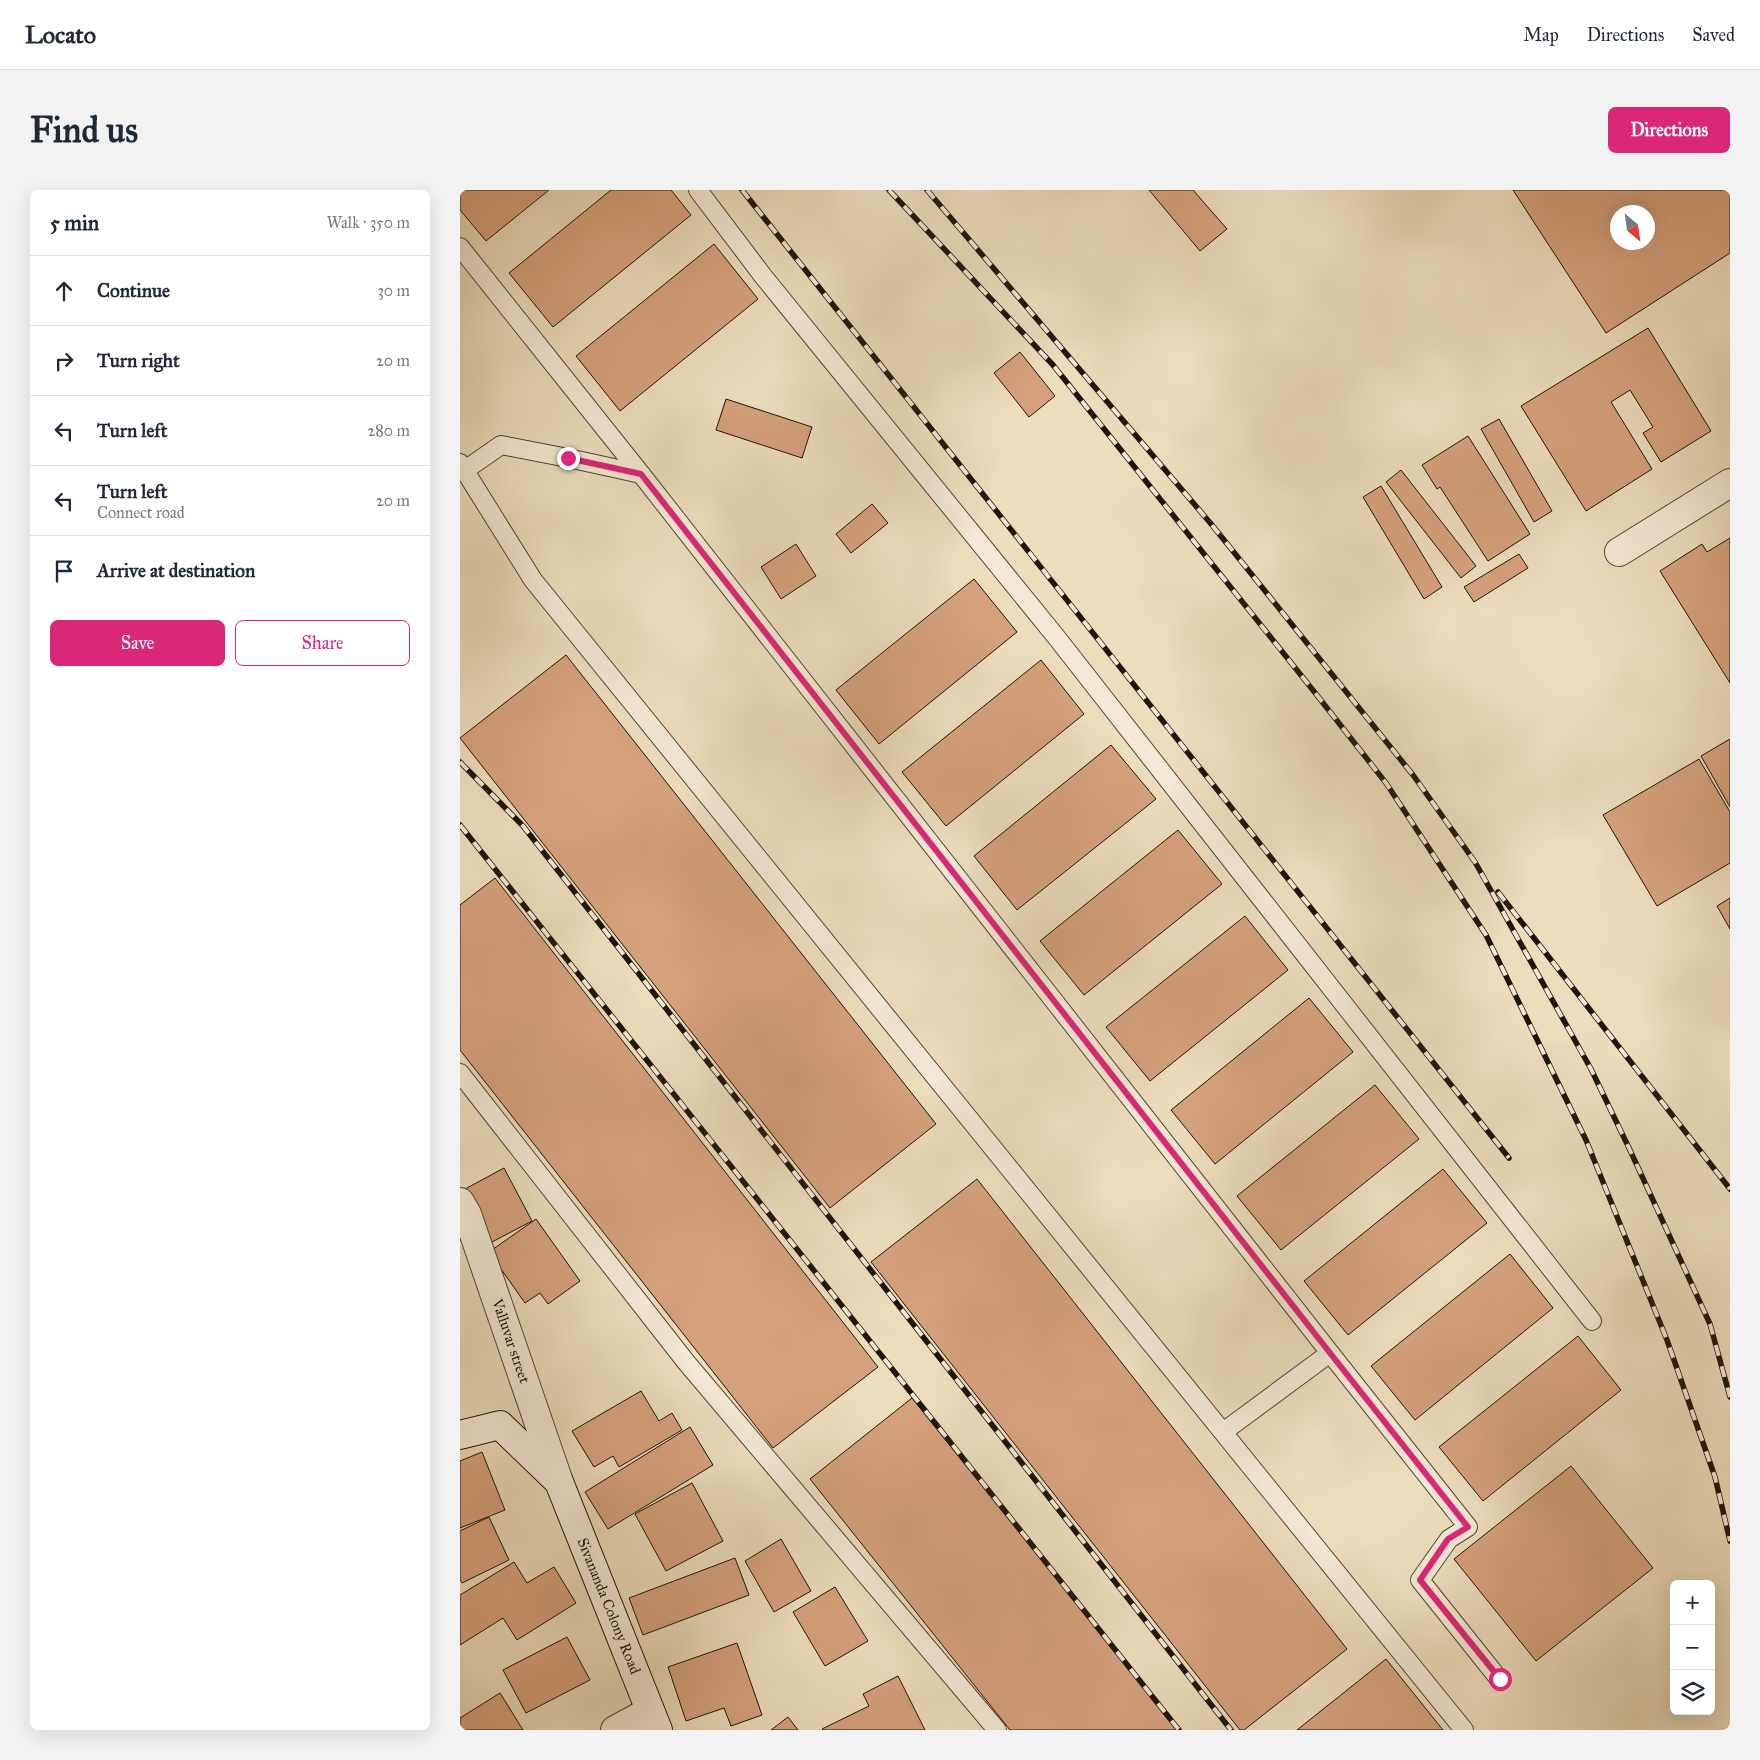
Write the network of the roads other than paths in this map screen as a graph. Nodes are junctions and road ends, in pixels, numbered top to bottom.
1 (698, 190) edge
2 (460, 247) edge
3 (463, 467) edge
4 (641, 474) junction
5 (1730, 483) edge
6 (1619, 552) dead end
7 (460, 1073) edge
8 (460, 1202) edge
9 (1592, 1321) dead end
10 (1330, 1353) junction
11 (1223, 1432) junction
12 (460, 1435) edge
13 (559, 1482) junction
14 (1500, 1679) dead end
15 (654, 1720) edge
16 (615, 1730) edge
17 (997, 1730) edge
18 (1464, 1730) edge

1 - 9 lane
2 - 4 lane
3 - 4 lane
3 - 11 lane
4 - 10 lane
5 - 6 street
7 - 17 lane
8 - 13 street, Valluvar street
10 - 11 lane
10 - 14 lane
11 - 18 lane
12 - 13 street
13 - 15 street, Sivananda Colony Road
15 - 16 street

